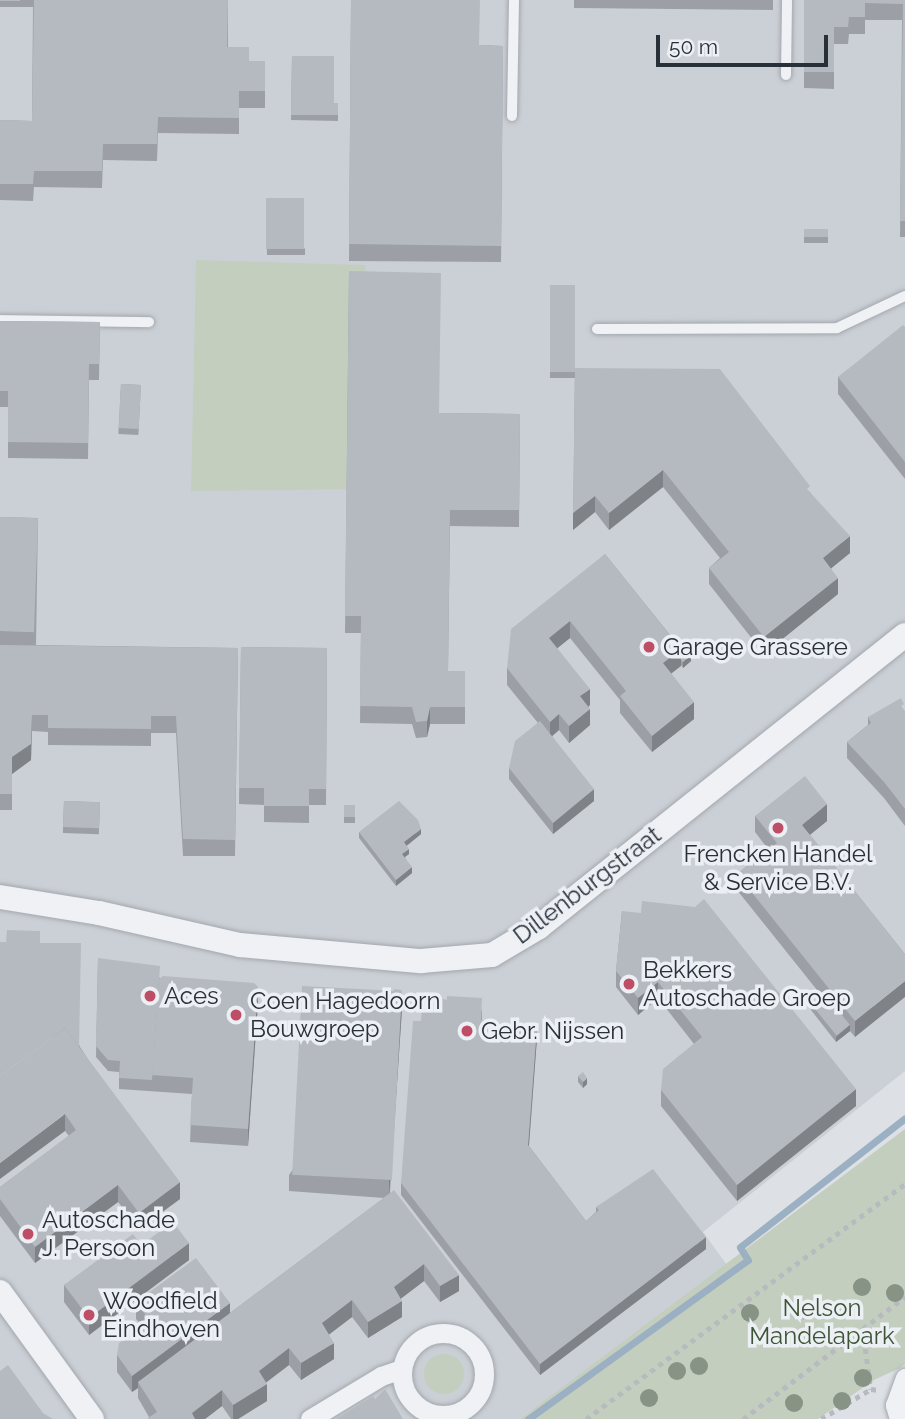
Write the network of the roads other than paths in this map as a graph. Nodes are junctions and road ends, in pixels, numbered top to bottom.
1 (514, 0) edge
2 (787, 0) edge
3 (786, 75) dead end
4 (512, 116) dead end
5 (905, 296) edge
6 (0, 320) edge
7 (149, 323) dead end
8 (597, 329) dead end
9 (905, 635) edge
10 (0, 897) edge
11 (0, 1292) edge
12 (401, 1369) junction
13 (901, 1385) edge
14 (92, 1419) edge
15 (310, 1419) edge
16 (900, 1419) edge

1 - 4 lane
2 - 3 lane
5 - 8 lane
6 - 7 lane
9 - 10 street, Dillenburgstraat
11 - 14 street
12 - 12 street
12 - 15 street
13 - 16 street

